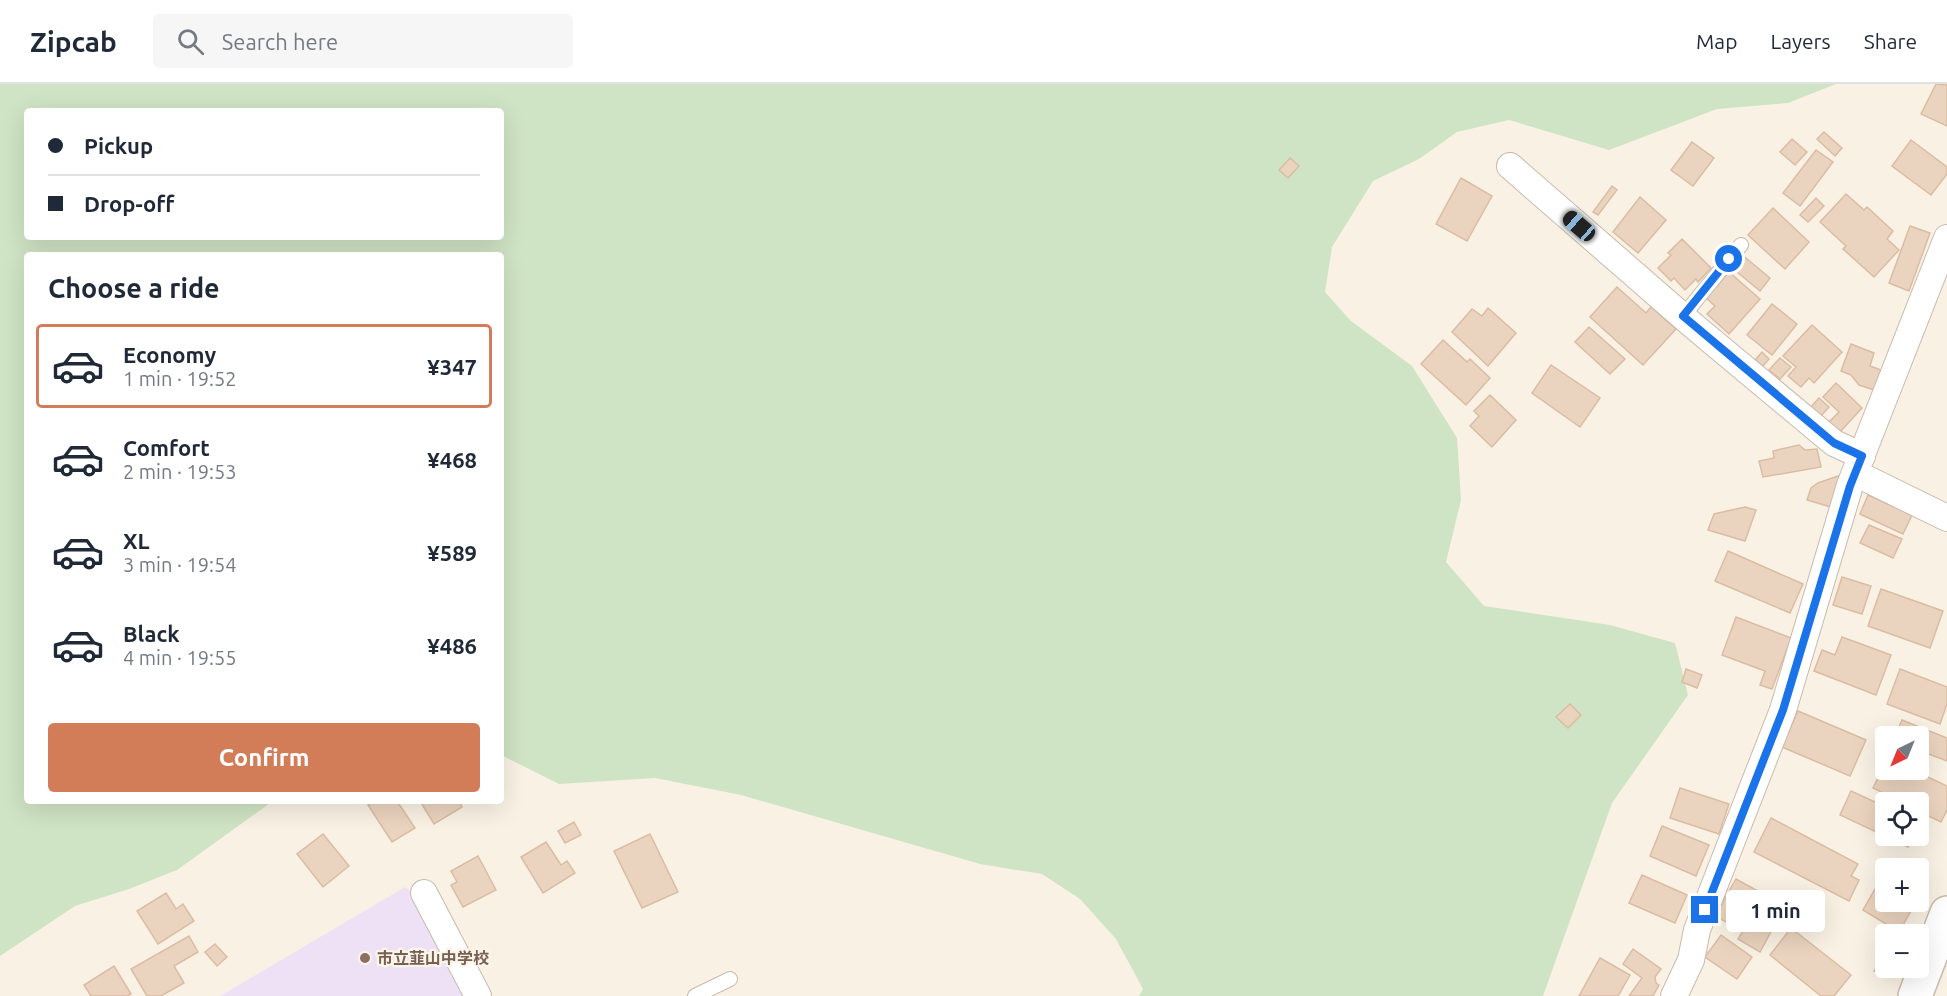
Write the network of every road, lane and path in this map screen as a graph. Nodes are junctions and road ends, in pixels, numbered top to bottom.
1 (1510, 166) dead end
2 (1947, 238) edge
3 (1741, 245) dead end
4 (1683, 316) junction
5 (1858, 464) junction
6 (1947, 518) edge
7 (424, 893) dead end
8 (1947, 912) edge
9 (730, 979) dead end
10 (477, 996) edge
11 (695, 996) edge
12 (1674, 996) edge
13 (1915, 996) edge

1 - 4 street
2 - 5 street
3 - 4 lane
4 - 5 street
5 - 6 street
5 - 12 street
7 - 10 street
8 - 13 main road
9 - 11 lane

